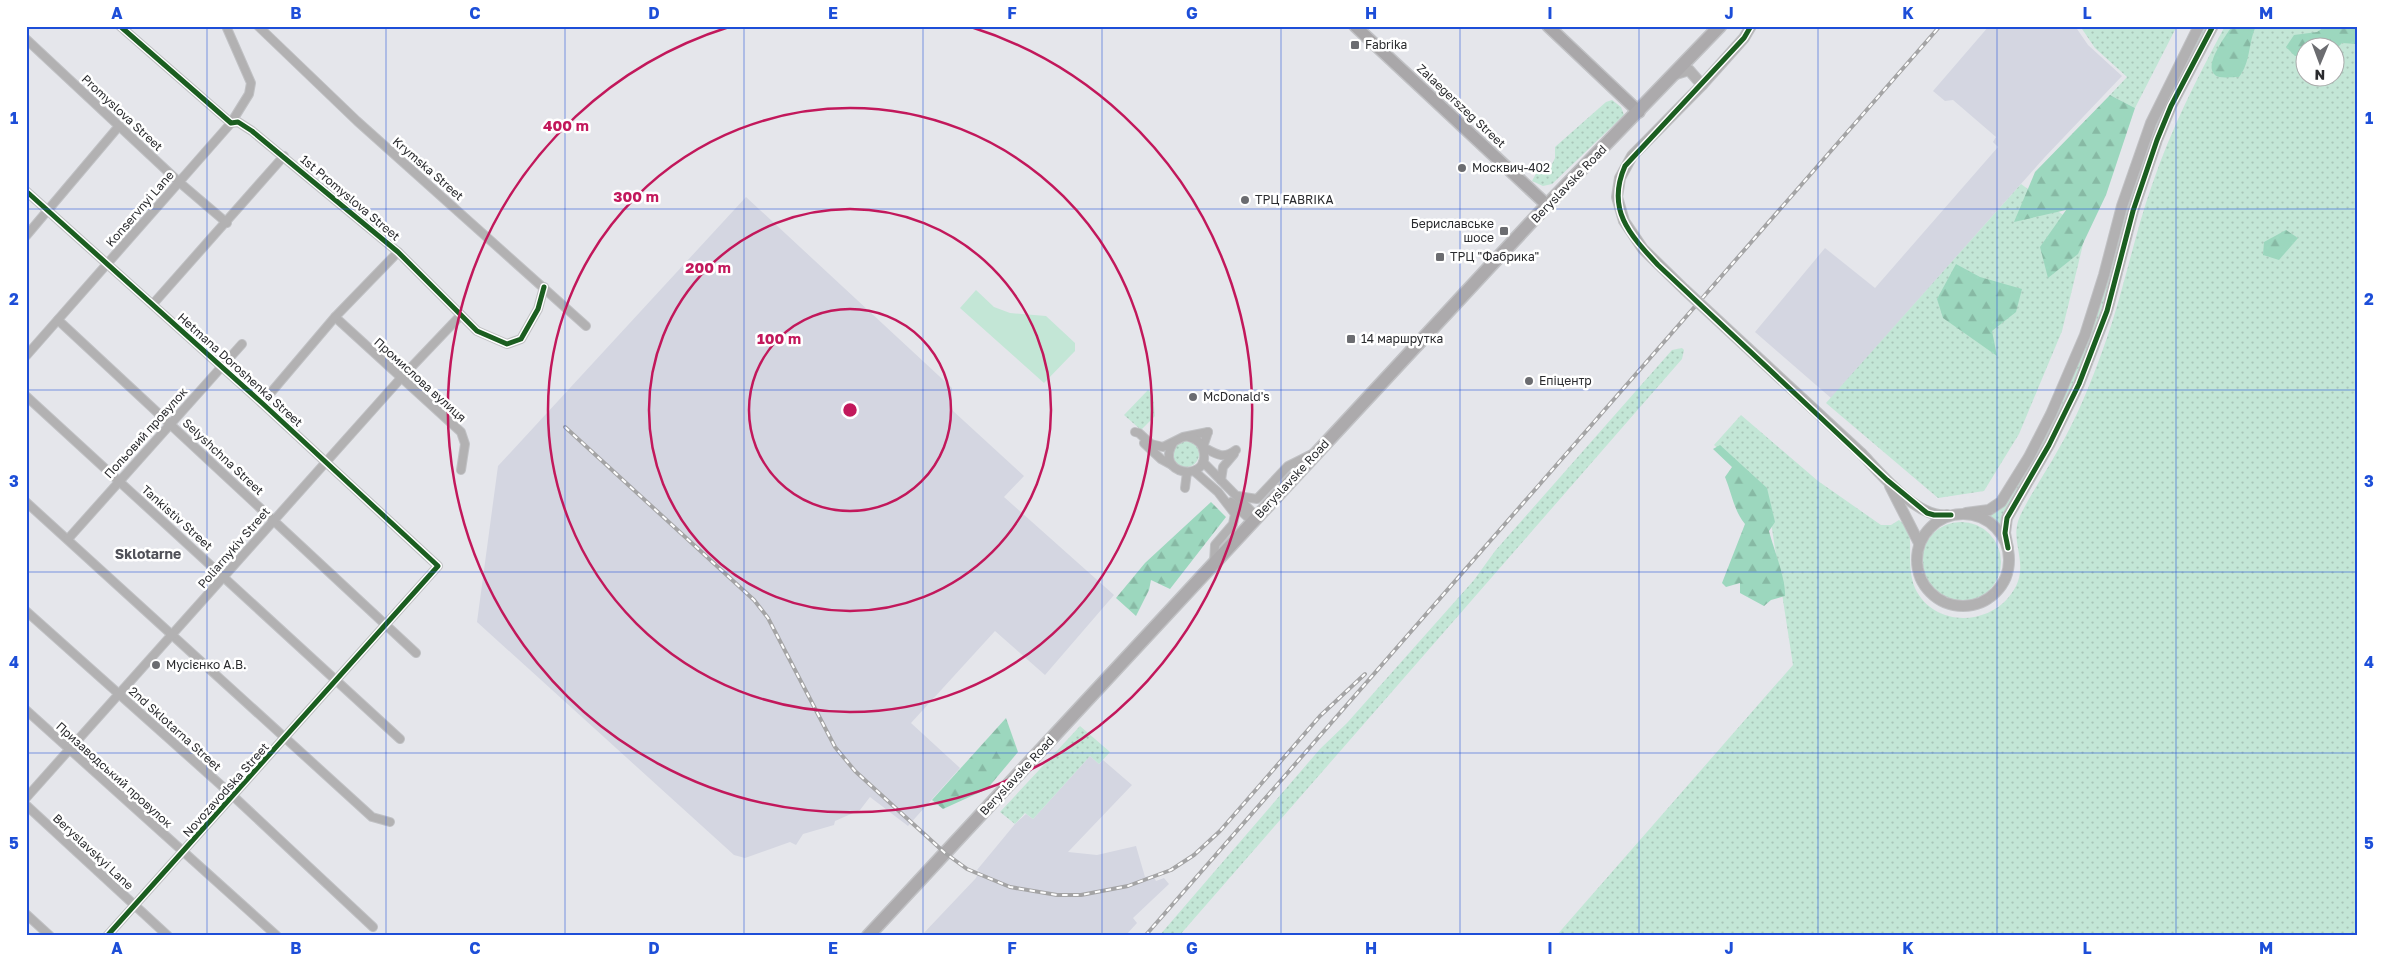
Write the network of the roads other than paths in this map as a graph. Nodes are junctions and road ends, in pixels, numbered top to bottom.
1 (120, 26) edge
2 (226, 26) edge
3 (258, 26) edge
4 (1355, 26) edge
5 (1548, 26) edge
6 (1720, 26) edge
7 (1751, 26) edge
8 (2199, 26) edge
9 (2213, 26) edge
10 (26, 39) edge
11 (1676, 74) junction
12 (1702, 85) junction
13 (1639, 112) junction
14 (231, 123) junction
15 (120, 126) junction
16 (284, 156) junction
17 (179, 182) junction
18 (26, 191) edge
19 (1547, 205) junction
20 (48, 210) junction
21 (227, 223) junction
22 (26, 236) edge
23 (398, 252) junction
24 (108, 263) junction
25 (544, 287) junction
26 (153, 304) junction
27 (461, 315) junction
28 (335, 317) junction
29 (58, 320) junction
30 (586, 326) dead end
31 (242, 344) dead end
32 (26, 356) edge
33 (222, 366) junction
34 (401, 378) junction
35 (26, 396) edge
36 (262, 403) junction
37 (171, 423) junction
38 (1189, 437) junction
39 (1173, 443) junction
40 (1203, 447) junction
41 (1322, 448) junction
42 (326, 462) junction
43 (1203, 462) junction
44 (461, 470) dead end
45 (1174, 470) junction
46 (1190, 472) junction
47 (118, 480) junction
48 (1220, 480) junction
49 (1888, 480) junction
50 (1185, 488) dead end
51 (1218, 492) junction
52 (1238, 496) junction
53 (26, 502) edge
54 (1966, 513) junction
55 (1951, 515) junction
56 (1255, 519) junction
57 (274, 520) junction
58 (68, 539) junction
59 (1919, 543) junction
60 (2008, 548) junction
61 (1214, 562) junction
62 (438, 566) joint
63 (225, 576) junction
64 (26, 611) edge
65 (387, 625) junction
66 (172, 635) junction
67 (416, 653) dead end
68 (337, 681) junction
69 (119, 694) junction
70 (26, 710) edge
71 (286, 738) junction
72 (400, 739) dead end
73 (70, 749) junction
74 (232, 795) junction
75 (26, 798) edge
76 (26, 805) edge
77 (390, 822) dead end
78 (183, 852) junction
79 (134, 906) junction
80 (26, 914) edge
81 (373, 927) dead end
82 (50, 936) edge
83 (107, 936) edge
84 (168, 936) edge
85 (277, 936) edge
86 (868, 936) edge

1 - 14 street, 1st Promyslova Street
2 - 14 street, Konservnyi Lane
3 - 25 street, Krymska Street
4 - 19 main road, Zalaegerszeg Street
5 - 13 main road
6 - 11 main road, Beryslavske Road
7 - 12 street
8 - 54 street
9 - 60 street
10 - 15 street, Promyslova Street
11 - 12 street
11 - 13 main road, Beryslavske Road
12 - 49 street, bridge
13 - 19 main road, Beryslavske Road
14 - 16 street, 1st Promyslova Street
14 - 17 street, Konservnyi Lane
15 - 17 street, Promyslova Street
15 - 20 street
16 - 21 street
16 - 23 street, 1st Promyslova Street
17 - 21 street, Promyslova Street
17 - 24 street, Konservnyi Lane
18 - 20 street, Hetmana Doroshenka Street
19 - 41 main road, Beryslavske Road
20 - 22 street
20 - 24 street, Hetmana Doroshenka Street
21 - 26 street
23 - 27 street, 1st Promyslova Street
23 - 28 street
24 - 26 street, Hetmana Doroshenka Street
24 - 29 street, Konservnyi Lane
25 - 27 street, 1st Promyslova Street
25 - 30 street, Krymska Street
26 - 33 street, Hetmana Doroshenka Street
27 - 34 street, Poliarnykiv Street
28 - 34 street, Промислова вулиця
28 - 36 street
29 - 32 street, Konservnyi Lane
29 - 37 street, Selyshchna Street
31 - 33 street, Польовий провулок
33 - 36 street, Hetmana Doroshenka Street
33 - 37 street, Польовий провулок
34 - 42 street, Poliarnykiv Street
34 - 44 street, Промислова вулиця
35 - 47 street, Tankistiv Street
36 - 42 street, Hetmana Doroshenka Street
37 - 47 street, Польовий провулок
37 - 57 street, Selyshchna Street
38 - 39 street
38 - 40 street
38 - 40 street
39 - 45 street
39 - 45 street
40 - 43 street
40 - 48 street
41 - 52 street
41 - 56 main road, Beryslavske Road
42 - 57 street, Poliarnykiv Street
42 - 62 street, Hetmana Doroshenka Street
43 - 46 street
43 - 48 street
45 - 46 street
46 - 50 street
46 - 51 street
47 - 58 street, Польовий провулок
47 - 63 street, Tankistiv Street
48 - 52 street
49 - 55 street
49 - 59 street
51 - 56 street
51 - 61 street
52 - 56 street
53 - 58 street
54 - 55 street
54 - 60 street
55 - 59 street
56 - 61 main road, Beryslavske Road
57 - 63 street, Poliarnykiv Street
57 - 65 street, Selyshchna Street
58 - 66 street
59 - 60 street
61 - 86 main road, Beryslavske Road
62 - 65 street, Novozavodska Street
63 - 66 street, Poliarnykiv Street
63 - 68 street, Tankistiv Street
64 - 69 street, 2nd Sklotarna Street
65 - 67 street, Selyshchna Street
65 - 68 street, Novozavodska Street
66 - 69 street, Poliarnykiv Street
66 - 71 street
68 - 71 street, Novozavodska Street
68 - 72 street, Tankistiv Street
69 - 73 street, Poliarnykiv Street
69 - 74 street, 2nd Sklotarna Street
70 - 73 street, Призаводський провулок
71 - 74 street, Novozavodska Street
71 - 77 street
73 - 75 street, Poliarnykiv Street
73 - 78 street, Призаводський провулок
74 - 78 street, Novozavodska Street
74 - 81 street, 2nd Sklotarna Street
76 - 79 street, Beryslavskyi Lane
78 - 79 street, Novozavodska Street
78 - 85 street, Призаводський провулок
79 - 83 street, Novozavodska Street
79 - 84 street, Beryslavskyi Lane
80 - 82 street

